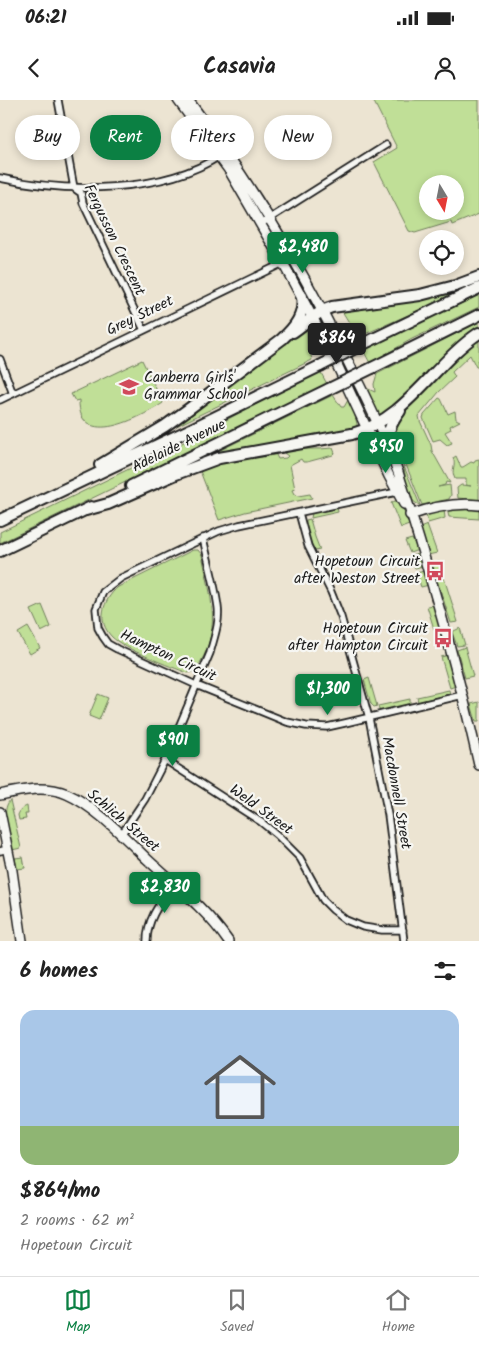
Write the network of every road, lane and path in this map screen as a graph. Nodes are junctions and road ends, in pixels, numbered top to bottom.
1 (58, 100) edge
2 (178, 100) edge
3 (188, 100) edge
4 (190, 115) edge
5 (197, 115) edge
6 (386, 146) dead end
7 (213, 160) edge
8 (226, 160) edge
9 (0, 178) edge
10 (74, 188) junction
11 (265, 221) junction
12 (292, 258) junction
13 (283, 263) junction
14 (479, 277) edge
15 (479, 288) edge
16 (302, 296) junction
17 (322, 310) junction
18 (479, 315) edge
19 (314, 318) junction
20 (144, 330) junction
21 (479, 332) edge
22 (282, 339) junction
23 (0, 359) edge
24 (13, 394) junction
25 (0, 400) edge
26 (408, 400) junction
27 (372, 426) junction
28 (389, 450) junction
29 (59, 491) junction
30 (400, 491) junction
31 (479, 506) edge
32 (86, 510) junction
33 (299, 512) junction
34 (410, 515) junction
35 (0, 520) edge
36 (203, 538) junction
37 (0, 551) edge
38 (196, 685) junction
39 (463, 695) junction
40 (369, 718) junction
41 (165, 760) junction
42 (479, 765) edge
43 (0, 796) edge
44 (0, 812) edge
45 (121, 835) junction
46 (4, 850) edge
47 (174, 884) junction
48 (403, 930) junction
49 (22, 941) edge
50 (147, 941) edge
51 (228, 941) edge
52 (404, 941) edge

1 - 10 street, Fergusson Crescent
2 - 4 main road
3 - 5 main road
6 - 11 street
7 - 10 street
8 - 11 main road
9 - 10 street
10 - 20 street, Fergusson Crescent
11 - 12 main road
11 - 13 main road
12 - 13 main road, Grey Street
12 - 17 main road
13 - 16 main road
13 - 20 street, Grey Street
14 - 17 highway
15 - 29 highway, Adelaide Avenue, bridge
16 - 19 main road
16 - 22 highway
17 - 19 highway
17 - 27 main road
18 - 32 highway, Adelaide Avenue, bridge
19 - 22 highway
19 - 27 main road
20 - 24 street, Grey Street
21 - 26 highway
22 - 29 highway
23 - 24 street
24 - 25 street, Grey Street
26 - 27 highway
26 - 28 highway
27 - 28 main road
27 - 30 main road
27 - 32 highway
28 - 30 main road
29 - 35 highway, Adelaide Avenue
30 - 33 street, Hampton Circuit
30 - 34 main road
31 - 34 main road
32 - 37 highway, Adelaide Avenue
33 - 36 street, Hampton Circuit
33 - 40 street, Macdonnell Street
34 - 39 main road
36 - 38 street
36 - 38 street, Hampton Circuit
38 - 40 street, Hampton Circuit
38 - 41 street
39 - 40 street, Hampton Circuit
39 - 42 main road
40 - 48 street, Macdonnell Street
41 - 45 street
41 - 48 street, Weld Street
43 - 45 main road, Schlich Street
44 - 46 main road
45 - 47 main road, Schlich Street
46 - 49 main road
47 - 50 street
47 - 51 main road, Schlich Street
48 - 52 street, Macdonnell Street

